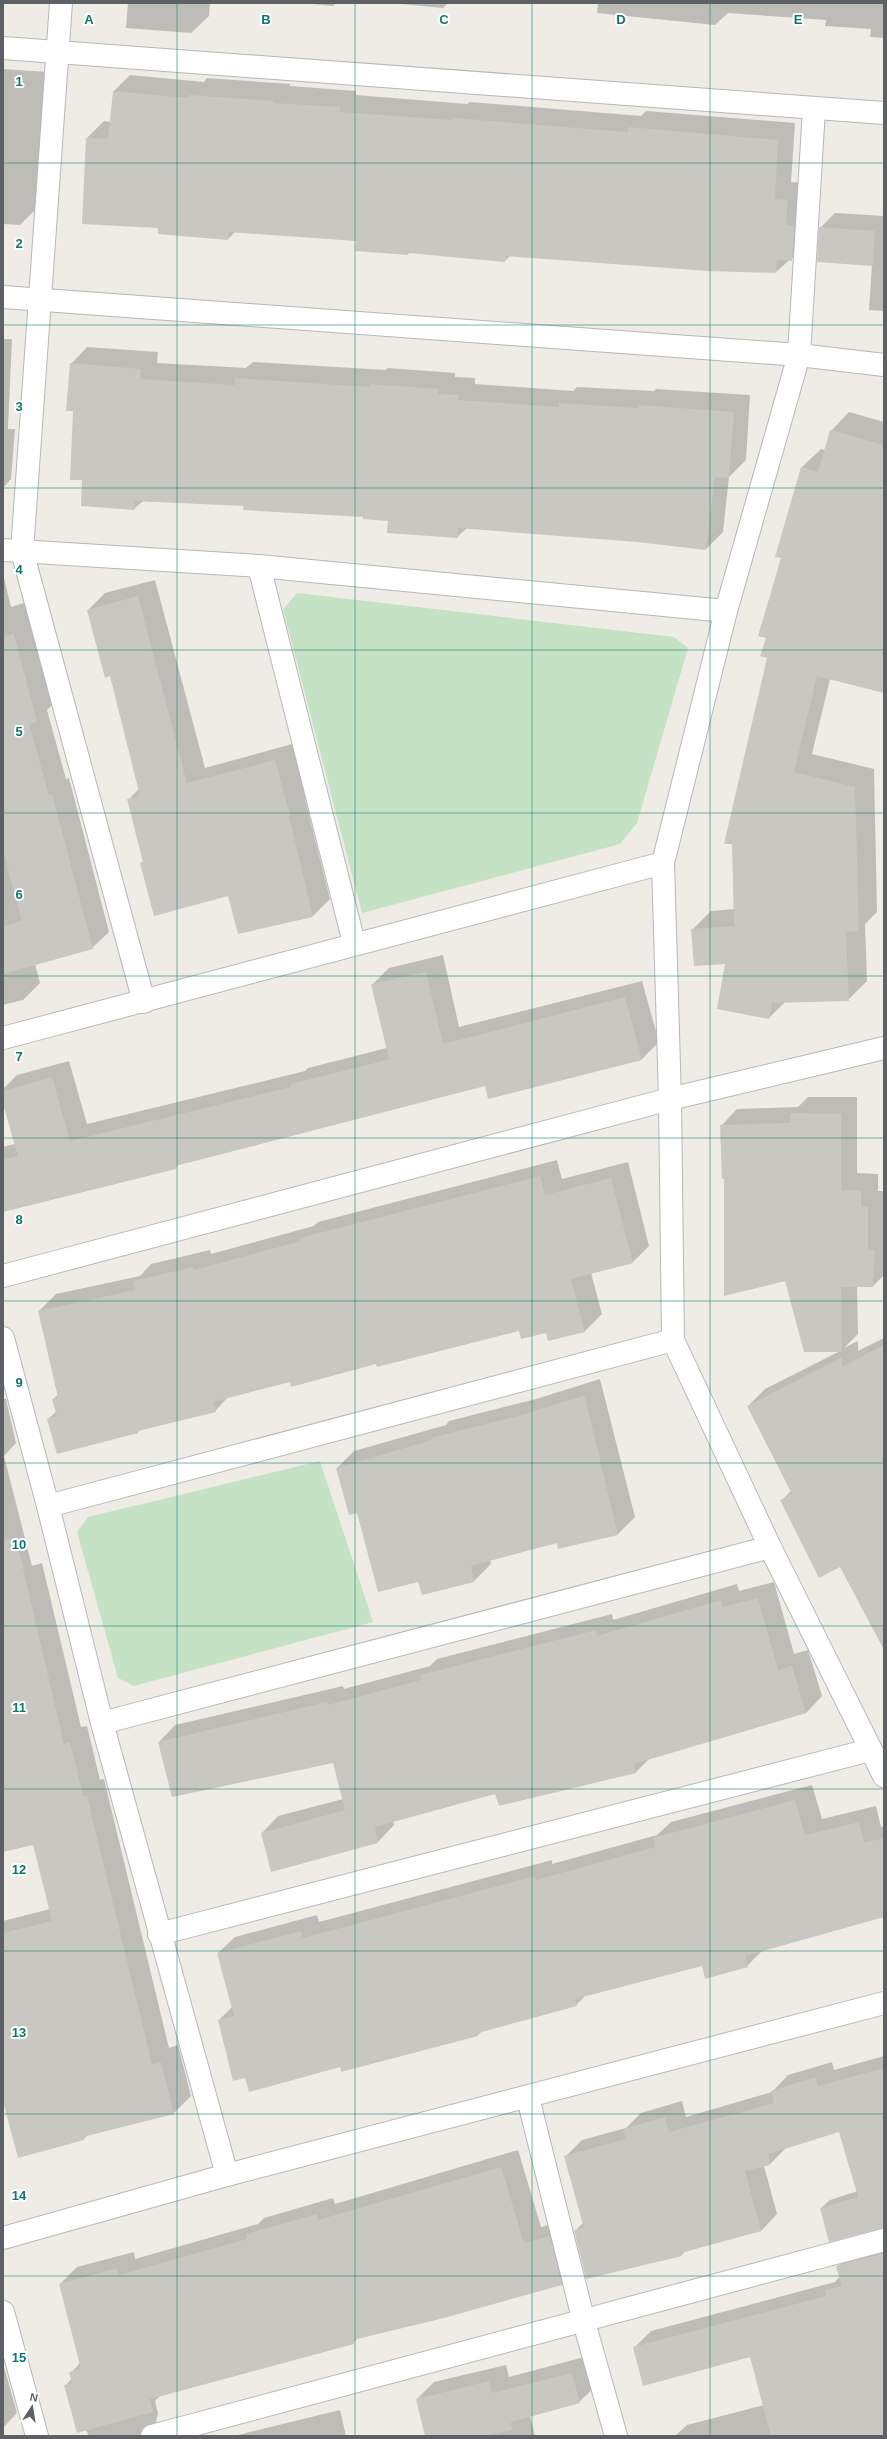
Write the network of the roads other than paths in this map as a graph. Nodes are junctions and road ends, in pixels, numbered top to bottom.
1 (61, 3) edge
2 (3, 48) edge
3 (57, 52) junction
4 (814, 109) junction
5 (884, 113) edge
6 (3, 297) edge
7 (39, 300) junction
8 (799, 355) junction
9 (884, 365) edge
10 (12, 550) edge
11 (259, 566) junction
12 (726, 611) junction
13 (663, 863) junction
14 (354, 943) junction
15 (144, 1002) junction
16 (3, 1038) edge
17 (884, 1048) edge
18 (670, 1099) junction
19 (3, 1276) edge
20 (3, 1338) edge
21 (673, 1340) junction
22 (48, 1506) junction
23 (770, 1547) junction
24 (102, 1723) junction
25 (870, 1750) junction
26 (884, 1776) edge
27 (159, 1934) junction
28 (884, 2003) edge
29 (528, 2098) junction
30 (226, 2175) junction
31 (3, 2238) edge
32 (884, 2240) edge
33 (3, 2312) edge
34 (584, 2322) junction
35 (38, 2436) edge
36 (152, 2436) edge
37 (616, 2436) edge

1 - 3 street
2 - 3 street
3 - 4 street
3 - 7 street
4 - 5 street
4 - 8 street
6 - 7 street
7 - 8 street
7 - 10 street
8 - 9 street
8 - 12 street
10 - 11 street
10 - 15 street
11 - 12 street
11 - 14 street
12 - 13 street
13 - 14 street
13 - 18 street
14 - 15 street
15 - 16 street
17 - 18 street
18 - 19 street
18 - 21 street
20 - 22 street
21 - 22 street
21 - 23 street
22 - 24 street
23 - 24 street
23 - 25 street
24 - 27 street
25 - 26 street
25 - 27 street
27 - 30 street
28 - 29 street
29 - 30 street
29 - 34 street
30 - 31 street
32 - 34 street
33 - 35 street
34 - 36 street
34 - 37 street

